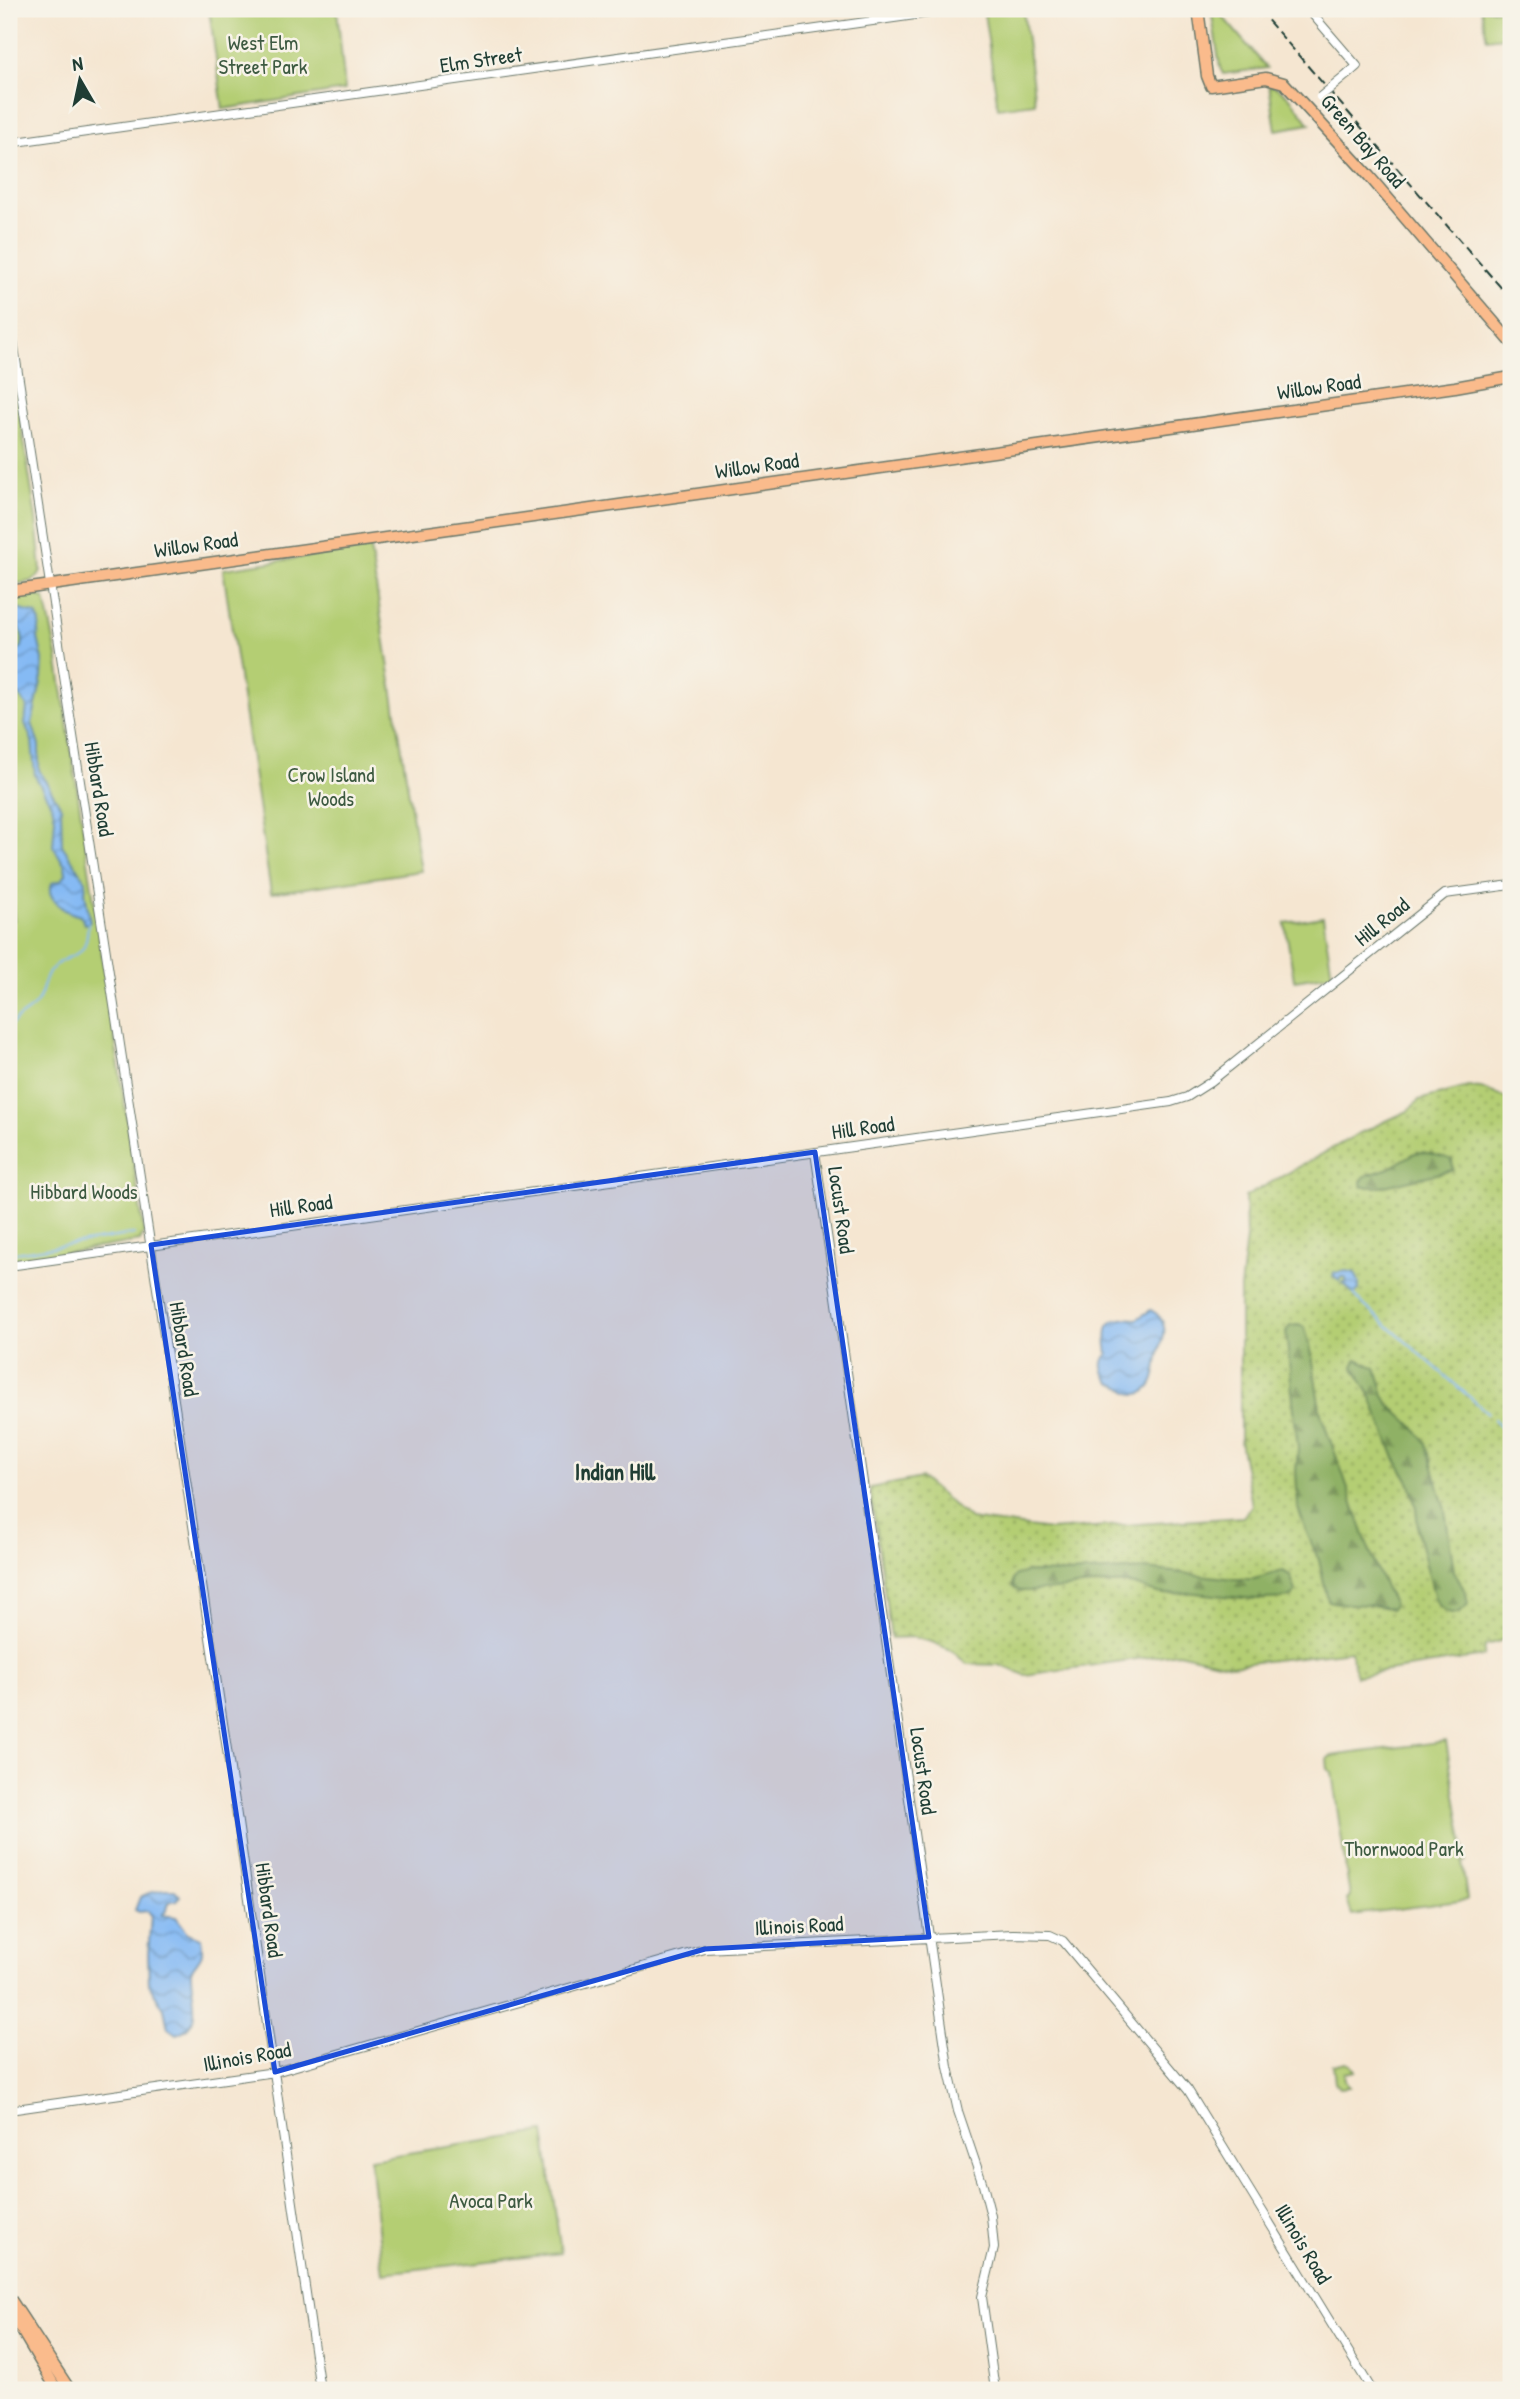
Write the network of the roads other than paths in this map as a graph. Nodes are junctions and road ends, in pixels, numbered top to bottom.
1 (958, 9) edge
2 (1198, 9) edge
3 (1308, 9) edge
4 (1308, 108) junction
5 (9, 143) edge
6 (9, 314) edge
7 (1511, 342) edge
8 (1511, 377) edge
9 (50, 585) junction
10 (9, 590) edge
11 (1511, 885) edge
12 (815, 1152) junction
13 (151, 1245) junction
14 (9, 1266) edge
15 (929, 1937) junction
16 (275, 2072) junction
17 (9, 2110) edge
18 (9, 2297) edge
19 (9, 2309) edge
20 (57, 2390) edge
21 (70, 2390) edge
22 (320, 2390) edge
23 (995, 2390) edge
24 (1372, 2390) edge

1 - 5 street, Elm Street
2 - 4 main road, Green Bay Road
3 - 4 street, bridge
4 - 7 main road, Green Bay Road
6 - 9 street, Hibbard Road
8 - 9 main road, Willow Road
9 - 10 main road, Willow Road
9 - 13 street, Hibbard Road
11 - 12 street, Hill Road
12 - 13 street, Hill Road
12 - 15 street, Locust Road
13 - 14 street, Hill Road
13 - 16 street, Hibbard Road
15 - 16 street, Illinois Road
15 - 23 street, Locust Road
15 - 24 street, Illinois Road
16 - 17 street, Illinois Road
16 - 22 street, Hibbard Road
18 - 21 main road
19 - 20 main road

